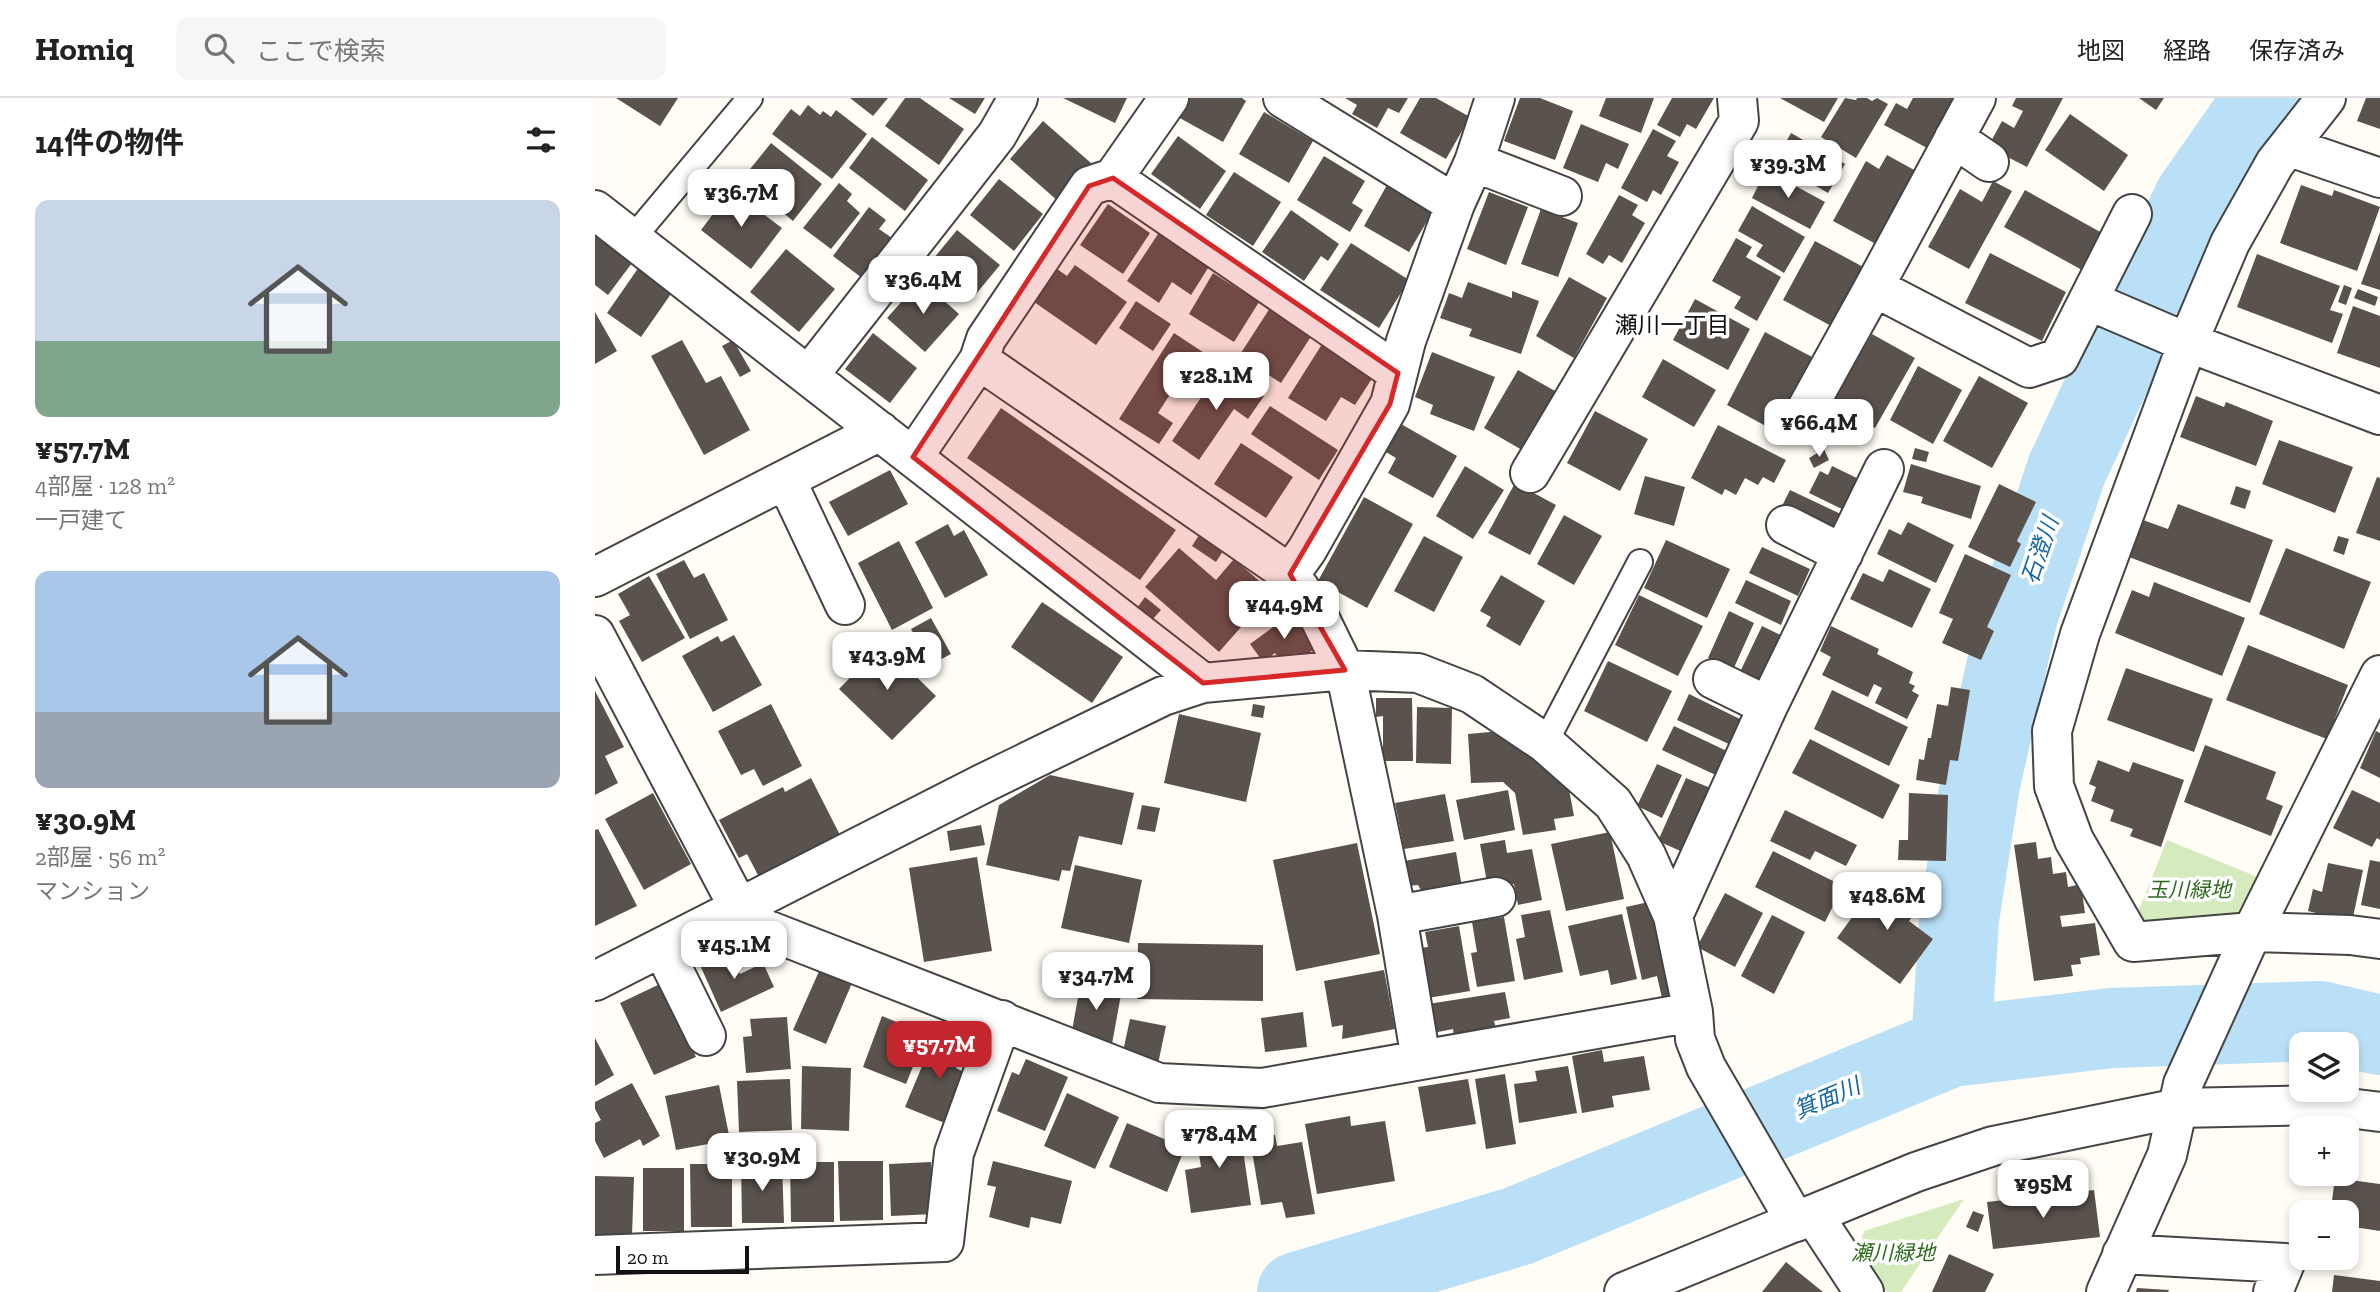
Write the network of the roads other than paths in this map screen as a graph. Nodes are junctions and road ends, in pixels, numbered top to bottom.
1 (750, 98) edge
2 (1018, 98) edge
3 (1169, 98) edge
4 (1283, 98) edge
5 (1495, 98) edge
6 (1737, 98) edge
7 (1976, 98) edge
8 (2326, 98) edge
9 (1954, 138) junction
10 (2290, 147) junction
11 (1474, 162) junction
12 (1989, 162) dead end
13 (1113, 178) junction
14 (2380, 178) edge
15 (1562, 196) dead end
16 (1455, 204) junction
17 (595, 209) edge
18 (2132, 214) dead end
19 (632, 239) junction
20 (1874, 287) junction
21 (2095, 304) junction
22 (2181, 339) junction
23 (979, 360) junction
24 (1398, 373) junction
25 (809, 376) junction
26 (1806, 410) dead end
27 (2380, 415) edge
28 (880, 431) junction
29 (913, 457) junction
30 (1884, 470) dead end
31 (1530, 473) dead end
32 (786, 480) junction
33 (1786, 525) dead end
34 (1843, 554) junction
35 (1640, 562) dead end
36 (1290, 574) junction
37 (595, 577) edge
38 (845, 605) dead end
39 (595, 635) edge
40 (1345, 670) junction
41 (2380, 675) edge
42 (1713, 679) dead end
43 (1203, 683) junction
44 (1768, 706) junction
45 (1545, 743) junction
46 (1496, 897) dead end
47 (739, 908) junction
48 (1397, 915) junction
49 (1673, 916) junction
50 (2380, 939) edge
51 (2247, 942) junction
52 (662, 947) junction
53 (595, 981) edge
54 (1693, 1012) junction
55 (1002, 1020) junction
56 (706, 1036) dead end
57 (1421, 1060) junction
58 (2181, 1096) junction
59 (2380, 1112) edge
60 (1797, 1213) junction
61 (2122, 1254) junction
62 (595, 1255) edge
63 (1624, 1292) edge
64 (1864, 1292) edge
65 (2106, 1292) edge
66 (2273, 1292) edge

1 - 19 lane
2 - 25 street
3 - 13 street
4 - 16 street
5 - 11 street
6 - 31 street
7 - 9 street
8 - 10 street
9 - 12 street
9 - 20 street
10 - 14 street
10 - 22 street
11 - 15 street
11 - 16 street
13 - 23 street
13 - 24 street
16 - 24 street
17 - 19 street
18 - 21 street
19 - 25 street
20 - 21 street
20 - 26 street
21 - 22 street
22 - 27 street
22 - 51 street
23 - 29 street
23 - 36 street
24 - 36 street
25 - 28 street
28 - 29 street
28 - 32 street
29 - 43 street
30 - 34 street
32 - 37 street
32 - 38 street
33 - 34 street
34 - 44 street
35 - 45 lane
36 - 40 street
39 - 47 street
40 - 43 street
40 - 45 street
40 - 48 street
41 - 51 street
42 - 44 street
43 - 47 street
44 - 49 street
45 - 49 street
46 - 48 street
47 - 52 street
47 - 55 street
48 - 57 street
49 - 54 street
50 - 51 street
51 - 58 street
52 - 53 street
52 - 56 street
54 - 57 street
54 - 60 street
55 - 57 street
55 - 62 street
58 - 59 street
58 - 60 street
58 - 61 street
60 - 63 street
60 - 64 street
61 - 65 street
61 - 66 street

